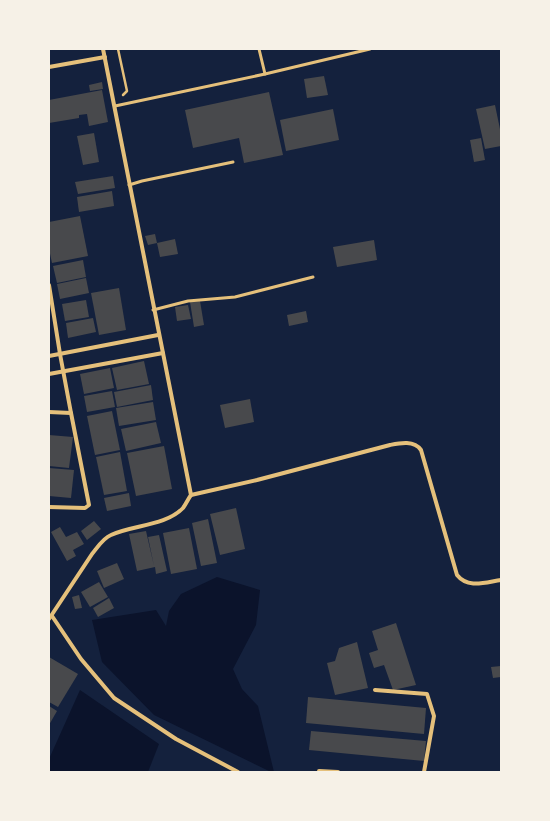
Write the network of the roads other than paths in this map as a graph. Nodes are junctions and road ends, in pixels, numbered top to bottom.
1 (103, 49) edge
2 (259, 49) edge
3 (370, 49) edge
4 (105, 57) junction
5 (49, 67) edge
6 (265, 74) junction
7 (115, 106) junction
8 (233, 162) dead end
9 (130, 185) junction
10 (313, 277) dead end
11 (49, 285) edge
12 (154, 310) junction
13 (158, 335) junction
14 (164, 353) junction
15 (60, 354) junction
16 (49, 356) edge
17 (63, 372) junction
18 (49, 374) edge
19 (49, 412) edge
20 (71, 413) junction
21 (190, 495) junction
22 (49, 507) edge
23 (501, 580) edge
24 (50, 618) edge
25 (376, 690) dead end
26 (319, 771) dead end
27 (238, 772) edge
28 (338, 772) edge
29 (424, 772) edge

1 - 4 street
2 - 6 lane
3 - 6 lane
4 - 5 street
4 - 7 street
6 - 7 lane
7 - 9 street
8 - 9 lane
9 - 12 street
10 - 12 lane
11 - 15 street
12 - 13 street
13 - 14 street
13 - 15 street
14 - 17 street
14 - 21 street
15 - 16 street
15 - 17 street
17 - 18 street
17 - 20 street
19 - 20 street
20 - 22 street
21 - 23 street
21 - 24 street
24 - 27 street
25 - 29 street
26 - 28 street

